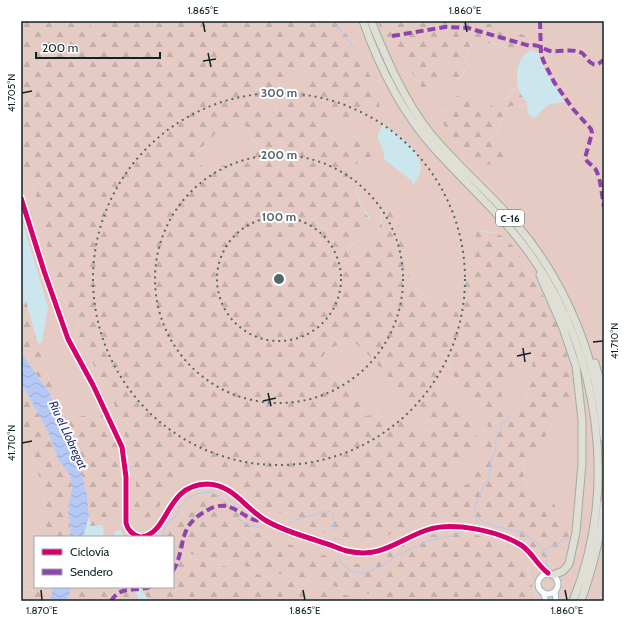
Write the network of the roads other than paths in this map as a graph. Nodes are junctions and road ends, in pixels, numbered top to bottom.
1 (363, 21) edge
2 (371, 21) edge
3 (21, 198) edge
4 (533, 260) junction
5 (557, 282) junction
6 (604, 396) edge
7 (604, 438) edge
8 (604, 503) edge
9 (138, 536) edge
10 (144, 536) edge
11 (536, 562) junction
12 (550, 574) junction
13 (539, 579) junction
14 (555, 591) junction
15 (543, 592) junction
16 (546, 601) edge
17 (556, 601) edge
18 (573, 601) edge
19 (581, 601) edge

1 - 4 highway, C-16
2 - 5 highway, C-16
3 - 9 street
4 - 12 highway
4 - 18 highway, C-16
5 - 6 highway
5 - 7 highway, C-16
8 - 19 highway
10 - 11 street
11 - 12 street
11 - 13 street
12 - 13 street
12 - 14 street
13 - 15 street
14 - 15 street
14 - 17 street
15 - 16 street

